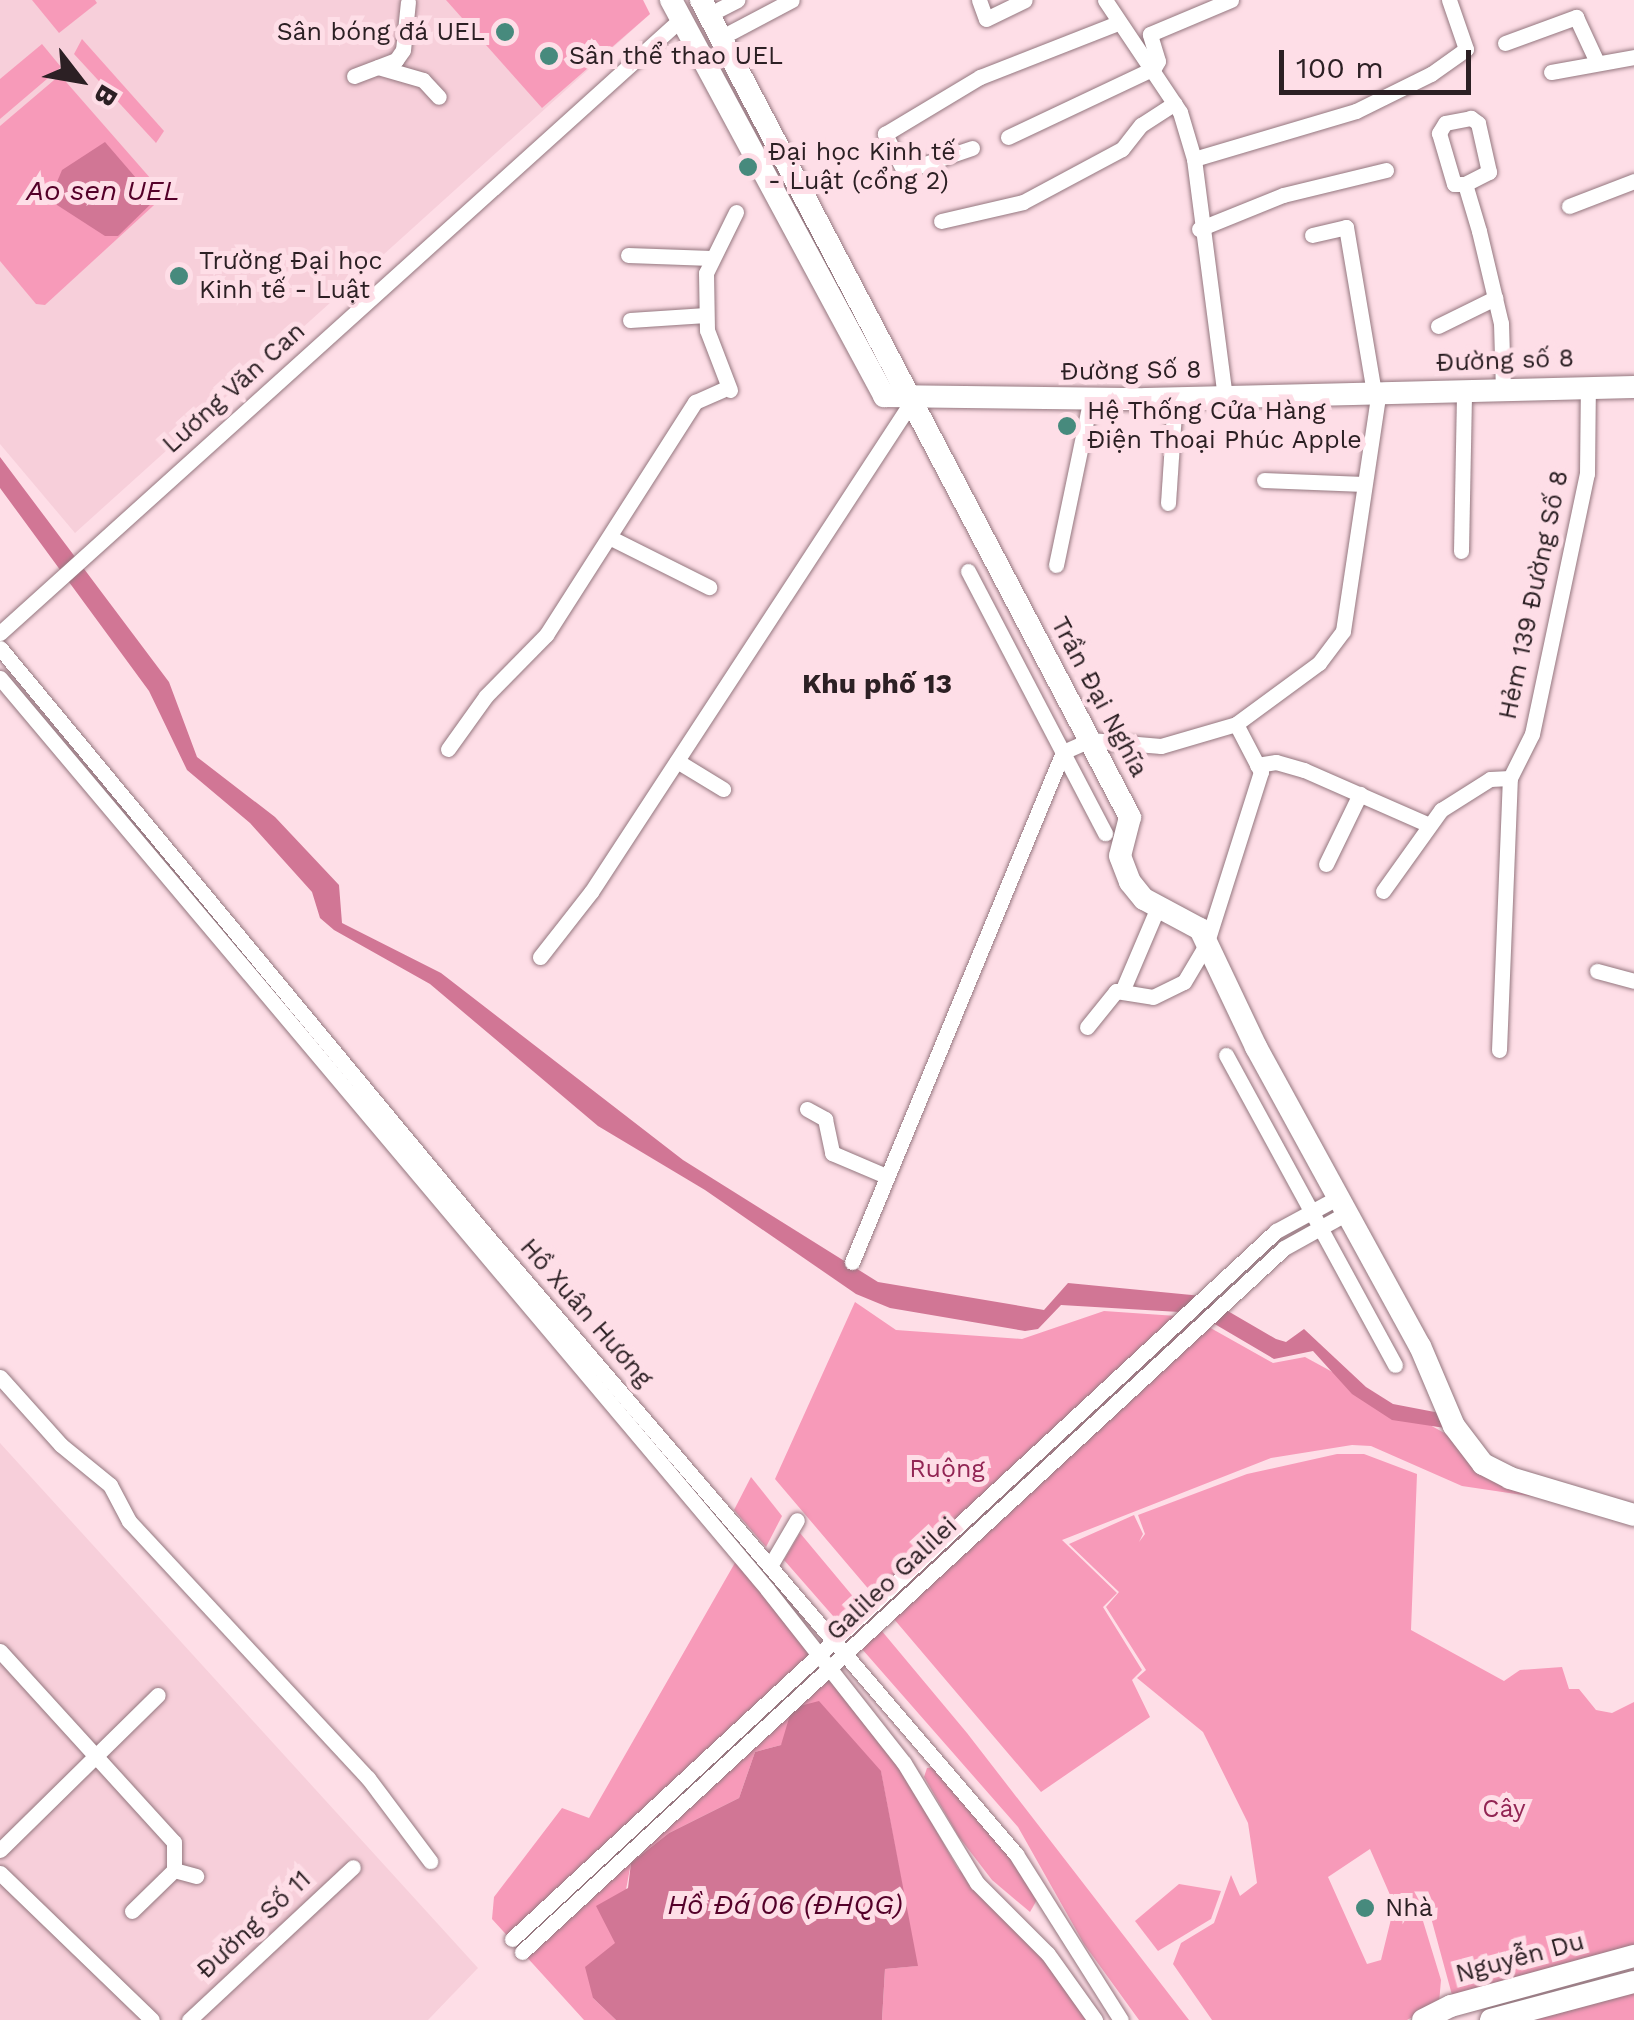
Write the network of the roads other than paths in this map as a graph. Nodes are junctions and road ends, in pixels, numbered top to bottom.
1 (737, 0) edge
2 (792, 0) edge
3 (979, 0) edge
4 (1025, 0) edge
5 (1105, 0) edge
6 (1232, 0) edge
7 (1449, 0) edge
8 (408, 2) edge
9 (705, 8) edge
10 (676, 10) edge
11 (1118, 23) junction
12 (720, 38) junction
13 (1505, 43) dead end
14 (1634, 57) edge
15 (1596, 60) junction
16 (378, 67) junction
17 (1154, 68) junction
18 (1551, 72) dead end
19 (354, 76) dead end
20 (439, 96) dead end
21 (734, 97) junction
22 (1175, 103) junction
23 (1008, 137) dead end
24 (972, 148) dead end
25 (1194, 158) junction
26 (1386, 170) dead end
27 (1634, 181) edge
28 (1465, 184) junction
29 (1569, 206) dead end
30 (736, 212) dead end
31 (941, 221) dead end
32 (1200, 229) junction
33 (1312, 235) dead end
34 (628, 255) dead end
35 (711, 258) junction
36 (1495, 298) junction
37 (706, 316) junction
38 (630, 320) dead end
39 (1438, 326) dead end
40 (1588, 385) junction
41 (1634, 387) edge
42 (1503, 390) junction
43 (1376, 392) junction
44 (1464, 392) junction
45 (884, 396) joint
46 (1226, 396) junction
47 (1091, 398) junction
48 (1175, 398) junction
49 (912, 400) junction
50 (1264, 480) dead end
51 (1364, 484) junction
52 (1168, 503) dead end
53 (611, 538) junction
54 (1461, 552) dead end
55 (1056, 565) dead end
56 (968, 571) dead end
57 (709, 587) dead end
58 (0, 632) edge
59 (0, 648) edge
60 (0, 678) edge
61 (1236, 724) junction
62 (1090, 740) junction
63 (448, 749) dead end
64 (1063, 752) junction
65 (677, 761) junction
66 (1257, 765) junction
67 (1510, 778) junction
68 (723, 788) dead end
69 (1360, 794) junction
70 (1427, 824) junction
71 (1105, 833) dead end
72 (1326, 864) dead end
73 (1382, 891) dead end
74 (1158, 907) junction
75 (1206, 944) junction
76 (540, 957) dead end
77 (1597, 972) dead end
78 (1634, 981) edge
79 (1123, 990) junction
80 (1087, 1026) dead end
81 (1499, 1050) dead end
82 (1226, 1054) dead end
83 (807, 1109) dead end
84 (886, 1176) junction
85 (1343, 1205) junction
86 (1312, 1212) junction
87 (1320, 1228) junction
88 (475, 1235) junction
89 (1262, 1244) junction
90 (1273, 1258) junction
91 (852, 1262) dead end
92 (1395, 1365) dead end
93 (0, 1377) edge
94 (1634, 1514) edge
95 (798, 1520) dead end
96 (770, 1566) junction
97 (832, 1638) junction
98 (0, 1651) edge
99 (818, 1651) junction
100 (848, 1655) junction
101 (832, 1669) junction
102 (158, 1695) dead end
103 (926, 1746) junction
104 (96, 1754) junction
105 (904, 1762) junction
106 (0, 1850) edge
107 (430, 1861) dead end
108 (353, 1867) dead end
109 (174, 1870) junction
110 (0, 1873) edge
111 (196, 1876) dead end
112 (132, 1910) dead end
113 (1049, 1912) junction
114 (1024, 1929) junction
115 (1634, 1956) edge
116 (1634, 1982) edge
117 (152, 2020) edge
118 (189, 2020) edge
119 (1095, 2020) edge
120 (1121, 2020) edge
121 (1423, 2020) edge
122 (1491, 2020) edge

1 - 9 street
2 - 12 street
3 - 4 street
5 - 11 street
6 - 17 street
7 - 25 street
8 - 16 street
9 - 12 street, Trần Đại Nghĩa
10 - 21 street, Trần Đại Nghĩa
10 - 58 street, Lương Văn Can
11 - 17 street
11 - 24 street
12 - 21 street, Trần Đại Nghĩa
13 - 15 street
14 - 15 street
15 - 18 street
16 - 19 street
16 - 20 street
17 - 22 street
17 - 23 street
21 - 45 street, Trần Đại Nghĩa
21 - 49 street, Trần Đại Nghĩa
22 - 25 street
22 - 31 street
25 - 32 street
26 - 32 street
27 - 29 street
28 - 28 street
28 - 36 street
30 - 35 street
32 - 46 street
33 - 43 street
34 - 35 street
35 - 37 street
36 - 39 street
36 - 42 street
37 - 38 street
37 - 53 street
40 - 41 street, Đường số 8
40 - 42 street, Đường số 8
40 - 67 street, Hẻm 139 Đường Số 8
42 - 44 street, Đường số 8
43 - 44 street, Đường số 8
43 - 46 street, Đường Số 8
43 - 51 street
44 - 54 street
45 - 49 street, Đường Số 8
46 - 48 street, Đường Số 8
47 - 48 street, Đường Số 8
47 - 49 street, Đường Số 8
47 - 55 street
48 - 52 street
49 - 62 street, Trần Đại Nghĩa
49 - 65 street
50 - 51 street
51 - 61 street
53 - 57 street
53 - 63 street
56 - 64 street
59 - 88 street, Hồ Xuân Hương
60 - 88 street, Hồ Xuân Hương
61 - 62 street
61 - 66 street
62 - 64 street
62 - 74 street, Trần Đại Nghĩa
64 - 71 street
64 - 84 street
65 - 68 street
65 - 76 street
66 - 69 street
66 - 75 street
67 - 70 street
67 - 81 street, Hẻm 139 Đường Số 8
69 - 70 street
69 - 72 street
70 - 73 street
74 - 75 street, Trần Đại Nghĩa
74 - 79 street
75 - 79 street
75 - 85 street, Trần Đại Nghĩa
77 - 78 street
79 - 80 street
82 - 86 street
83 - 84 street
84 - 91 street
85 - 86 street, Galileo Galilei
85 - 87 street, Galileo Galilei
85 - 94 street, Trần Đại Nghĩa
86 - 87 street
86 - 89 street, Galileo Galilei
87 - 90 street, Galileo Galilei
87 - 92 street
88 - 96 street, Hồ Xuân Hương
88 - 99 street, Hồ Xuân Hương
89 - 90 street
89 - 97 street, Galileo Galilei
90 - 100 street, Galileo Galilei
93 - 107 street
95 - 96 street
96 - 97 street, Hồ Xuân Hương
97 - 99 street, Galileo Galilei
97 - 100 street, Hồ Xuân Hương
98 - 104 street
99 - 101 street, Hồ Xuân Hương
99 - 101 street, Galileo Galilei
100 - 101 street, Galileo Galilei
100 - 103 street, Hồ Xuân Hương
101 - 105 street, Hồ Xuân Hương
102 - 104 street
103 - 105 street
103 - 113 street, Hồ Xuân Hương
104 - 106 street
104 - 109 street
105 - 114 street, Hồ Xuân Hương
108 - 118 street, Đường Số 11
109 - 111 street
109 - 112 street
110 - 117 street
113 - 114 street
113 - 120 street, Hồ Xuân Hương
114 - 119 street, Hồ Xuân Hương
115 - 121 street, Nguyễn Du
116 - 122 street, Nguyễn Du

